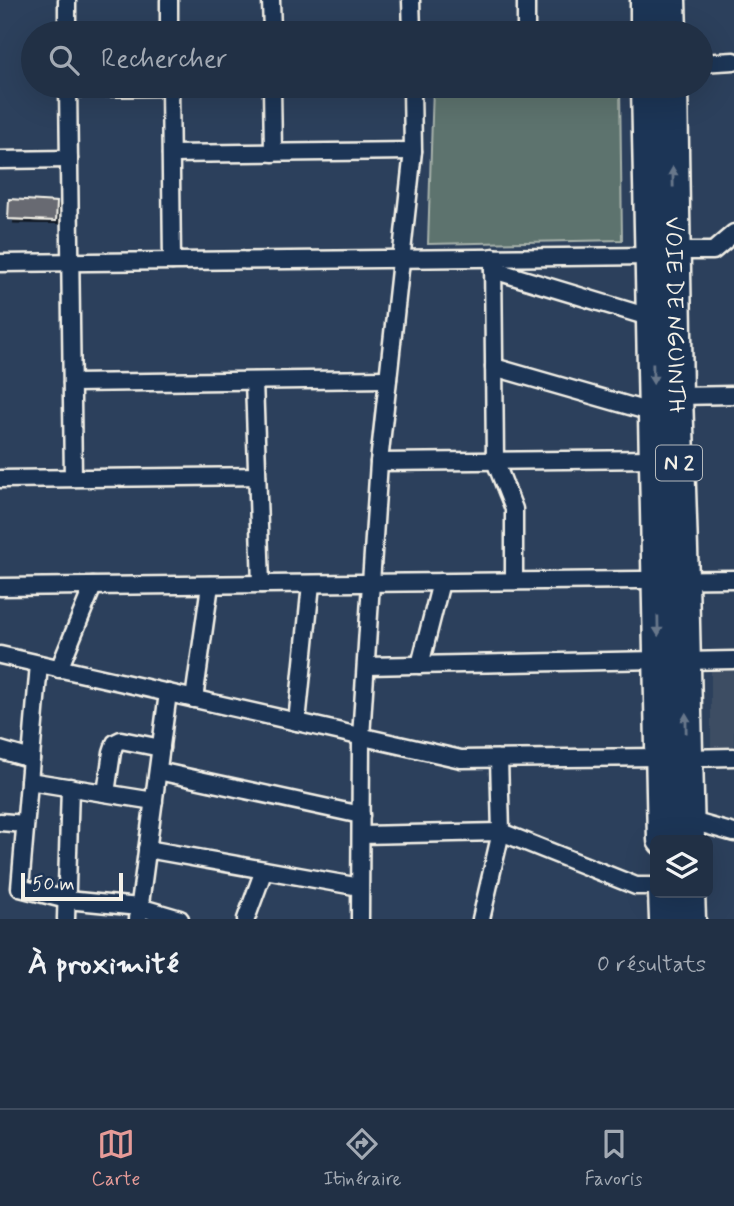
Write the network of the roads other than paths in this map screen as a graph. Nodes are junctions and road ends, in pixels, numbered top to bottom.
1 (67, 0) edge
2 (169, 0) edge
3 (271, 0) edge
4 (411, 0) edge
5 (526, 0) edge
6 (646, 0) edge
7 (670, 0) edge
8 (67, 21) edge
9 (169, 21) edge
10 (272, 21) edge
11 (412, 21) edge
12 (526, 21) edge
13 (646, 21) edge
14 (671, 21) edge
15 (734, 61) edge
16 (713, 62) edge
17 (68, 98) edge
18 (170, 98) edge
19 (272, 98) edge
20 (412, 98) edge
21 (648, 98) edge
22 (671, 98) edge
23 (413, 151) junction
24 (272, 153) junction
25 (171, 154) junction
26 (69, 159) junction
27 (0, 160) edge
28 (734, 233) edge
29 (663, 253) junction
30 (401, 258) junction
31 (172, 261) junction
32 (70, 262) junction
33 (0, 263) edge
34 (493, 263) junction
35 (652, 318) junction
36 (494, 367) junction
37 (388, 379) junction
38 (254, 381) junction
39 (72, 383) junction
40 (734, 395) edge
41 (665, 405) junction
42 (655, 459) junction
43 (495, 461) junction
44 (379, 462) junction
45 (257, 476) junction
46 (73, 478) junction
47 (0, 479) edge
48 (734, 579) edge
49 (670, 580) junction
50 (442, 582) junction
51 (514, 582) junction
52 (371, 583) junction
53 (261, 584) junction
54 (311, 584) junction
55 (209, 585) junction
56 (93, 586) junction
57 (0, 587) edge
58 (0, 655) edge
59 (734, 660) edge
60 (672, 661) junction
61 (39, 664) junction
62 (420, 665) junction
63 (366, 666) junction
64 (59, 669) junction
65 (168, 693) junction
66 (194, 699) junction
67 (298, 722) junction
68 (361, 737) junction
69 (161, 748) junction
70 (0, 750) edge
71 (734, 757) edge
72 (674, 758) junction
73 (30, 759) junction
74 (499, 759) junction
75 (158, 771) junction
76 (29, 781) junction
77 (70, 787) junction
78 (106, 793) junction
79 (154, 801) junction
80 (361, 815) junction
81 (0, 822) edge
82 (25, 824) junction
83 (688, 830) edge
84 (501, 832) junction
85 (734, 833) edge
86 (361, 835) junction
87 (664, 835) edge
88 (147, 849) junction
89 (264, 870) junction
90 (650, 886) edge
91 (360, 887) junction
92 (664, 898) edge
93 (690, 898) edge
94 (67, 900) junction
95 (139, 913) edge
96 (66, 919) edge
97 (180, 919) edge
98 (246, 919) edge
99 (360, 919) edge
100 (481, 919) edge
101 (665, 919) edge
102 (690, 919) edge

1 - 8 street
2 - 9 street
3 - 10 street
4 - 11 street
5 - 12 street
6 - 13 highway
7 - 14 highway
15 - 16 street
17 - 26 street
18 - 25 street
19 - 24 street
20 - 23 street
21 - 29 highway, VOIE DE NGUINTH / N 2
29 -> 22 highway, VOIE DE NGUINTH / N 2
23 - 24 street
23 - 30 street
24 - 25 street
25 - 31 street
26 - 27 street
26 - 32 street
28 - 29 street
29 - 34 street
29 - 35 highway, VOIE DE NGUINTH / N 2
29 - 41 highway, VOIE DE NGUINTH / N 2
30 - 31 street
30 - 34 street
30 - 37 street
31 - 32 street
32 - 33 street
32 - 39 street
34 - 35 street
34 - 36 street
35 -> 41 highway, VOIE DE NGUINTH / N 2
36 - 41 street
36 - 43 street
37 - 38 street
37 - 44 street
38 - 39 street
38 - 45 street
39 - 46 street
40 - 41 street
41 - 42 highway, VOIE DE NGUINTH / N 2
41 - 49 highway, VOIE DE NGUINTH / N 2
42 - 43 street
42 - 49 highway, VOIE DE NGUINTH / N 2
43 - 44 street
43 - 51 street
44 - 52 street
45 - 46 street
45 - 53 street
46 - 47 street
48 - 49 street
49 - 51 street
49 - 60 highway, VOIE DE NGUINTH / N 2
50 - 51 street
50 - 52 street
50 - 62 street
52 - 54 street
52 - 63 street
53 - 54 street
53 - 55 street
54 - 67 street
55 - 56 street
55 - 66 street
56 - 57 street
56 - 64 street
58 - 61 street
59 - 60 street
60 - 62 street
60 - 72 highway, VOIE DE NGUINTH / N 2
61 - 64 street
61 - 73 street
62 - 63 street
63 - 68 street
64 - 65 street
65 - 66 street
65 - 69 street
66 - 67 street
67 - 68 street
68 - 74 street
68 - 80 street
69 - 75 street
69 - 78 street
70 - 73 street
71 - 72 street
72 - 74 street
72 - 83 highway, VOIE DE NGUINTH / N 2
72 - 87 highway, VOIE DE NGUINTH / N 2
73 - 76 street
74 - 84 street
75 - 79 street
75 - 80 street
76 - 77 street
76 - 82 street
77 - 78 street
77 - 94 street
78 - 79 street
79 - 88 street
80 - 86 street
81 - 82 street
82 - 94 street
83 - 85 street
84 - 86 street
84 - 90 street
84 - 100 street
86 - 91 street
88 - 89 street
88 - 95 street
89 - 91 street
89 - 98 street
91 - 99 street
92 - 101 highway
93 - 102 highway
94 - 95 street
94 - 96 street
95 - 97 street

